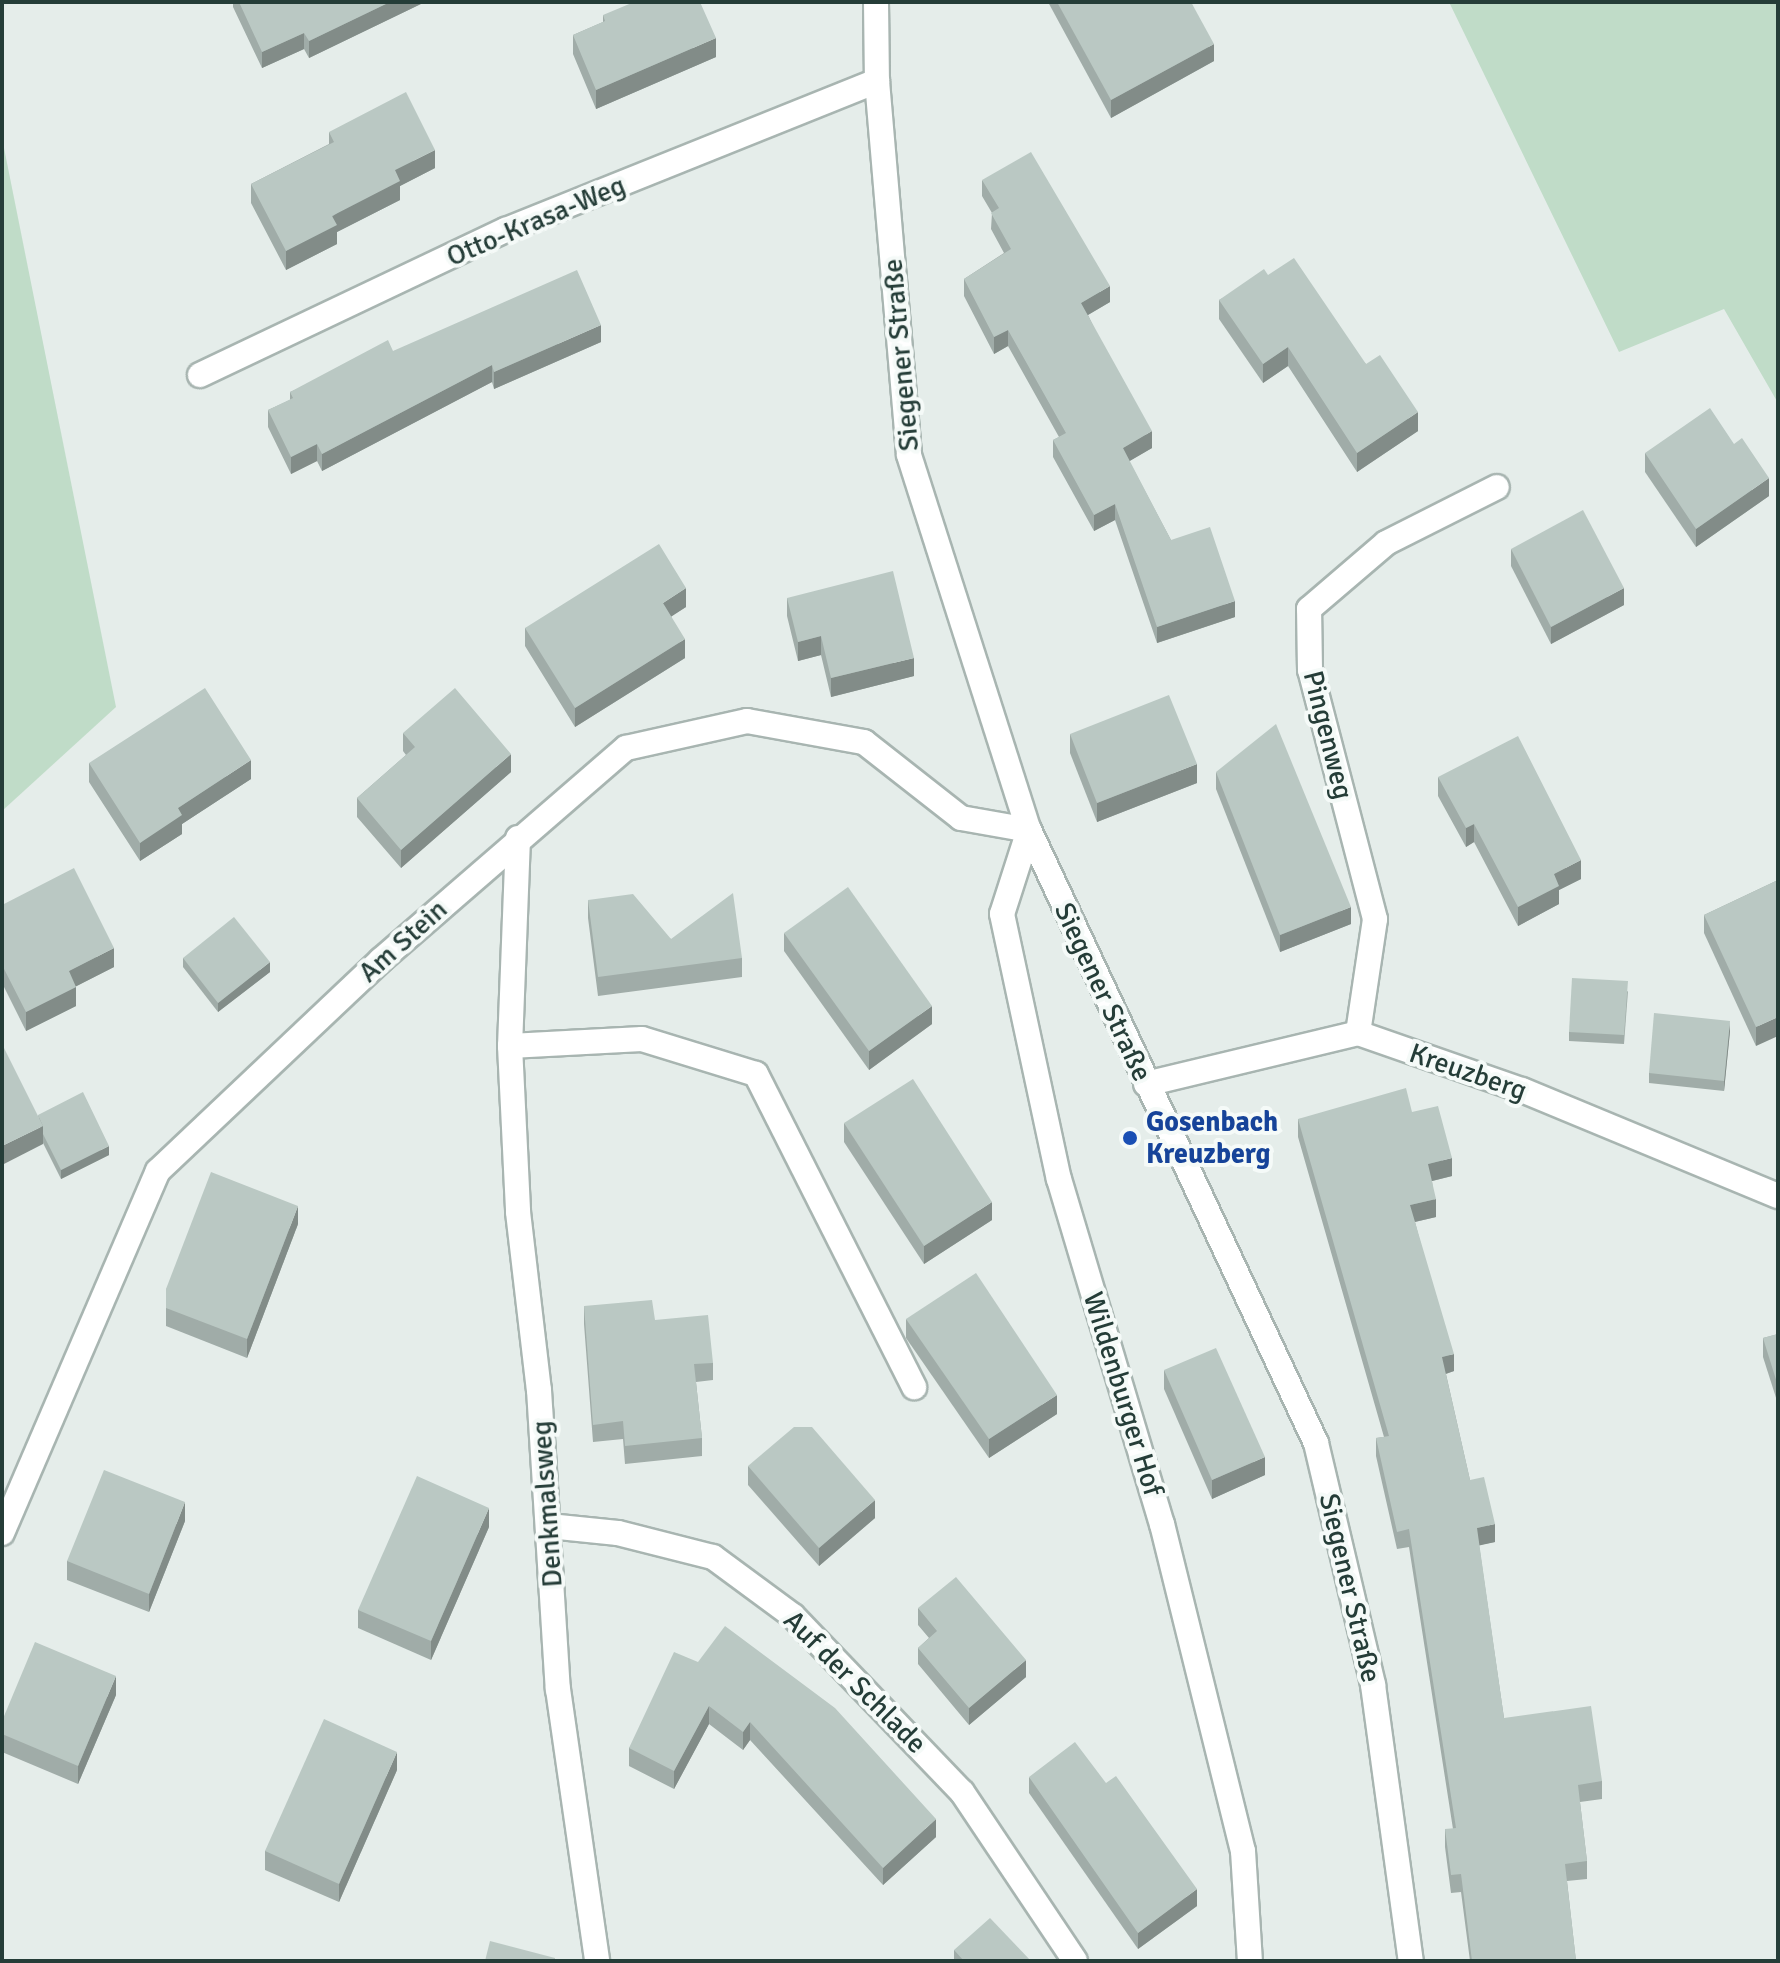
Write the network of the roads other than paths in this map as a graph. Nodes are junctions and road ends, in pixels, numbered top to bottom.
1 (876, 2) edge
2 (877, 81) junction
3 (200, 375) dead end
4 (1497, 487) dead end
5 (1029, 830) junction
6 (518, 838) junction
7 (1358, 1033) junction
8 (510, 1046) junction
9 (1146, 1084) junction
10 (1778, 1196) edge
11 (914, 1387) dead end
12 (549, 1526) junction
13 (2, 1533) edge
14 (597, 1961) edge
15 (1075, 1961) edge
16 (1250, 1961) edge
17 (1411, 1961) edge

1 - 2 street, Siegener Straße
2 - 3 street, Otto-Krasa-Weg
2 - 5 street, Siegener Straße
4 - 7 street, Pingenweg
5 - 6 street, Am Stein
5 - 9 street, Siegener Straße
5 - 16 street, Wildenburger Hof
6 - 8 street, Denkmalsweg
6 - 13 street, Am Stein
7 - 9 street
7 - 10 street, Kreuzberg
8 - 11 street
8 - 12 street, Denkmalsweg
9 - 17 street, Siegener Straße
12 - 14 street, Denkmalsweg
12 - 15 street, Auf der Schlade

